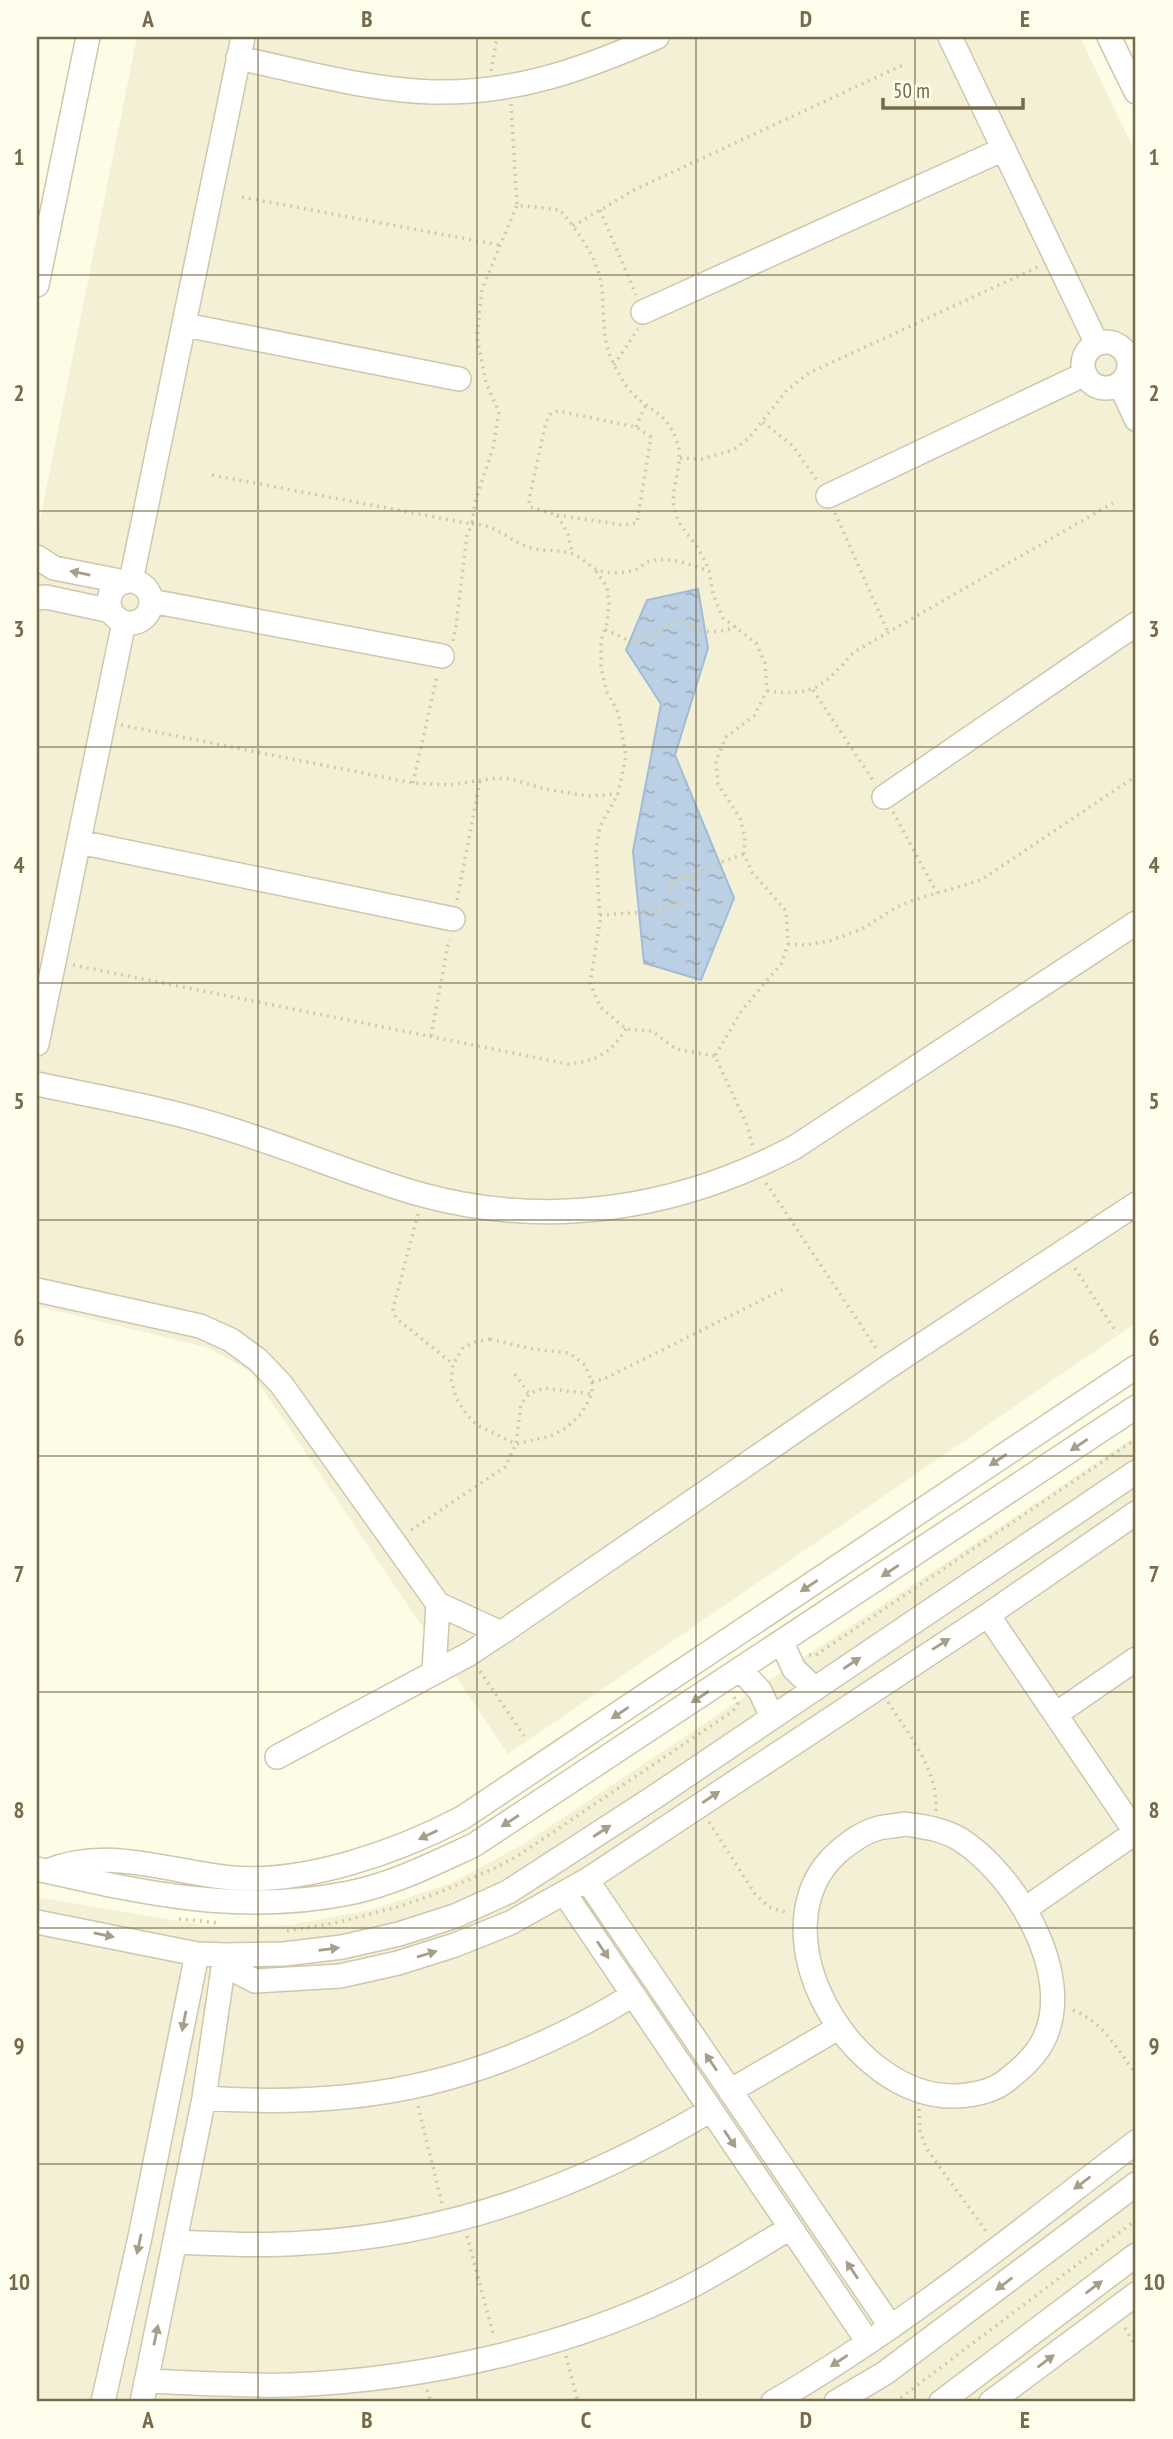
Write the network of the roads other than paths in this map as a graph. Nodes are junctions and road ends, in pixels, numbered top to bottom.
1 (88, 37) edge
2 (657, 37) edge
3 (950, 37) edge
4 (1109, 37) edge
5 (1124, 37) edge
6 (240, 48) edge
7 (1135, 89) edge
8 (1004, 149) junction
9 (37, 285) edge
10 (643, 312) road end
11 (185, 325) junction
12 (1136, 334) edge
13 (1119, 351) edge
14 (1085, 373) junction
15 (459, 379) dead end
16 (1120, 384) junction
17 (1136, 419) edge
18 (828, 496) road end
19 (38, 565) edge
20 (128, 581) junction
21 (37, 598) edge
22 (151, 601) junction
23 (118, 617) junction
24 (1136, 624) edge
25 (442, 656) road end
26 (884, 797) road end
27 (79, 842) junction
28 (453, 919) dead end
29 (1136, 923) edge
30 (37, 1044) edge
31 (37, 1084) edge
32 (1136, 1204) edge
33 (37, 1290) edge
34 (1136, 1367) edge
35 (1136, 1407) edge
36 (1136, 1472) edge
37 (1136, 1513) edge
38 (438, 1604) junction
39 (988, 1615) junction
40 (502, 1633) junction
41 (896, 1633) junction
42 (782, 1643) junction
43 (1136, 1659) edge
44 (916, 1660) junction
45 (741, 1670) junction
46 (434, 1671) junction
47 (815, 1689) junction
48 (1056, 1714) junction
49 (772, 1717) junction
50 (277, 1757) dead end
51 (653, 1798) junction
52 (672, 1823) junction
53 (1136, 1832) edge
54 (41, 1870) edge
55 (587, 1880) junction
56 (565, 1894) junction
57 (1025, 1909) junction
58 (37, 1922) edge
59 (197, 1954) junction
60 (225, 1955) junction
61 (633, 1994) junction
62 (838, 2028) junction
63 (730, 2091) junction
64 (204, 2098) junction
65 (711, 2110) junction
66 (1136, 2142) edge
67 (1136, 2184) edge
68 (1024, 2227) junction
69 (790, 2228) junction
70 (176, 2242) junction
71 (1044, 2254) junction
72 (1136, 2255) edge
73 (1136, 2294) edge
74 (891, 2326) junction
75 (867, 2342) junction
76 (144, 2392) edge
77 (948, 2398) edge
78 (1002, 2399) edge
79 (103, 2402) edge
80 (773, 2402) edge
81 (835, 2402) edge

1 - 9 street
2 - 6 street
3 - 8 street
4 - 7 street
5 - 7 street
6 - 11 street
8 - 10 street
8 - 13 street
11 - 15 street
11 - 20 street
12 - 13 street
13 - 14 street
13 - 16 street
14 - 16 street
14 - 18 street
16 - 17 street
20 -> 19 street
20 - 22 street
20 - 23 street
21 - 23 street
22 - 23 street
22 - 25 street
23 - 27 street
24 - 26 street
27 - 28 street
27 - 30 street
29 - 31 street
32 - 40 street
33 - 38 street
34 -> 54 street
35 -> 42 street
36 - 41 street
37 - 39 street
38 - 40 street
38 - 46 street
44 -> 39 street
39 - 48 street
40 - 46 street
41 - 44 street
47 -> 41 street
42 - 45 street
42 - 47 street
43 - 48 street
52 -> 44 street
45 - 49 street
45 -> 54 street
46 - 50 street
47 - 49 street
48 - 53 street
49 - 51 street
51 - 52 street
60 -> 51 street
52 - 55 street
53 - 57 street
55 - 56 street
63 -> 55 street
60 -> 56 street
56 -> 61 street
57 - 62 street
57 - 62 street
58 -> 59 street
59 - 60 street
59 -> 79 street
60 - 64 street
61 - 64 street
61 - 65 street
62 - 63 street
74 -> 63 street
64 - 70 street
65 -> 69 street
65 - 70 street
66 -> 68 street
67 - 71 street
68 - 71 street
68 - 74 street
69 - 75 street
69 - 76 street
76 -> 70 street
71 -> 81 street
77 -> 72 street
78 -> 73 street
74 - 75 street
75 -> 80 street

